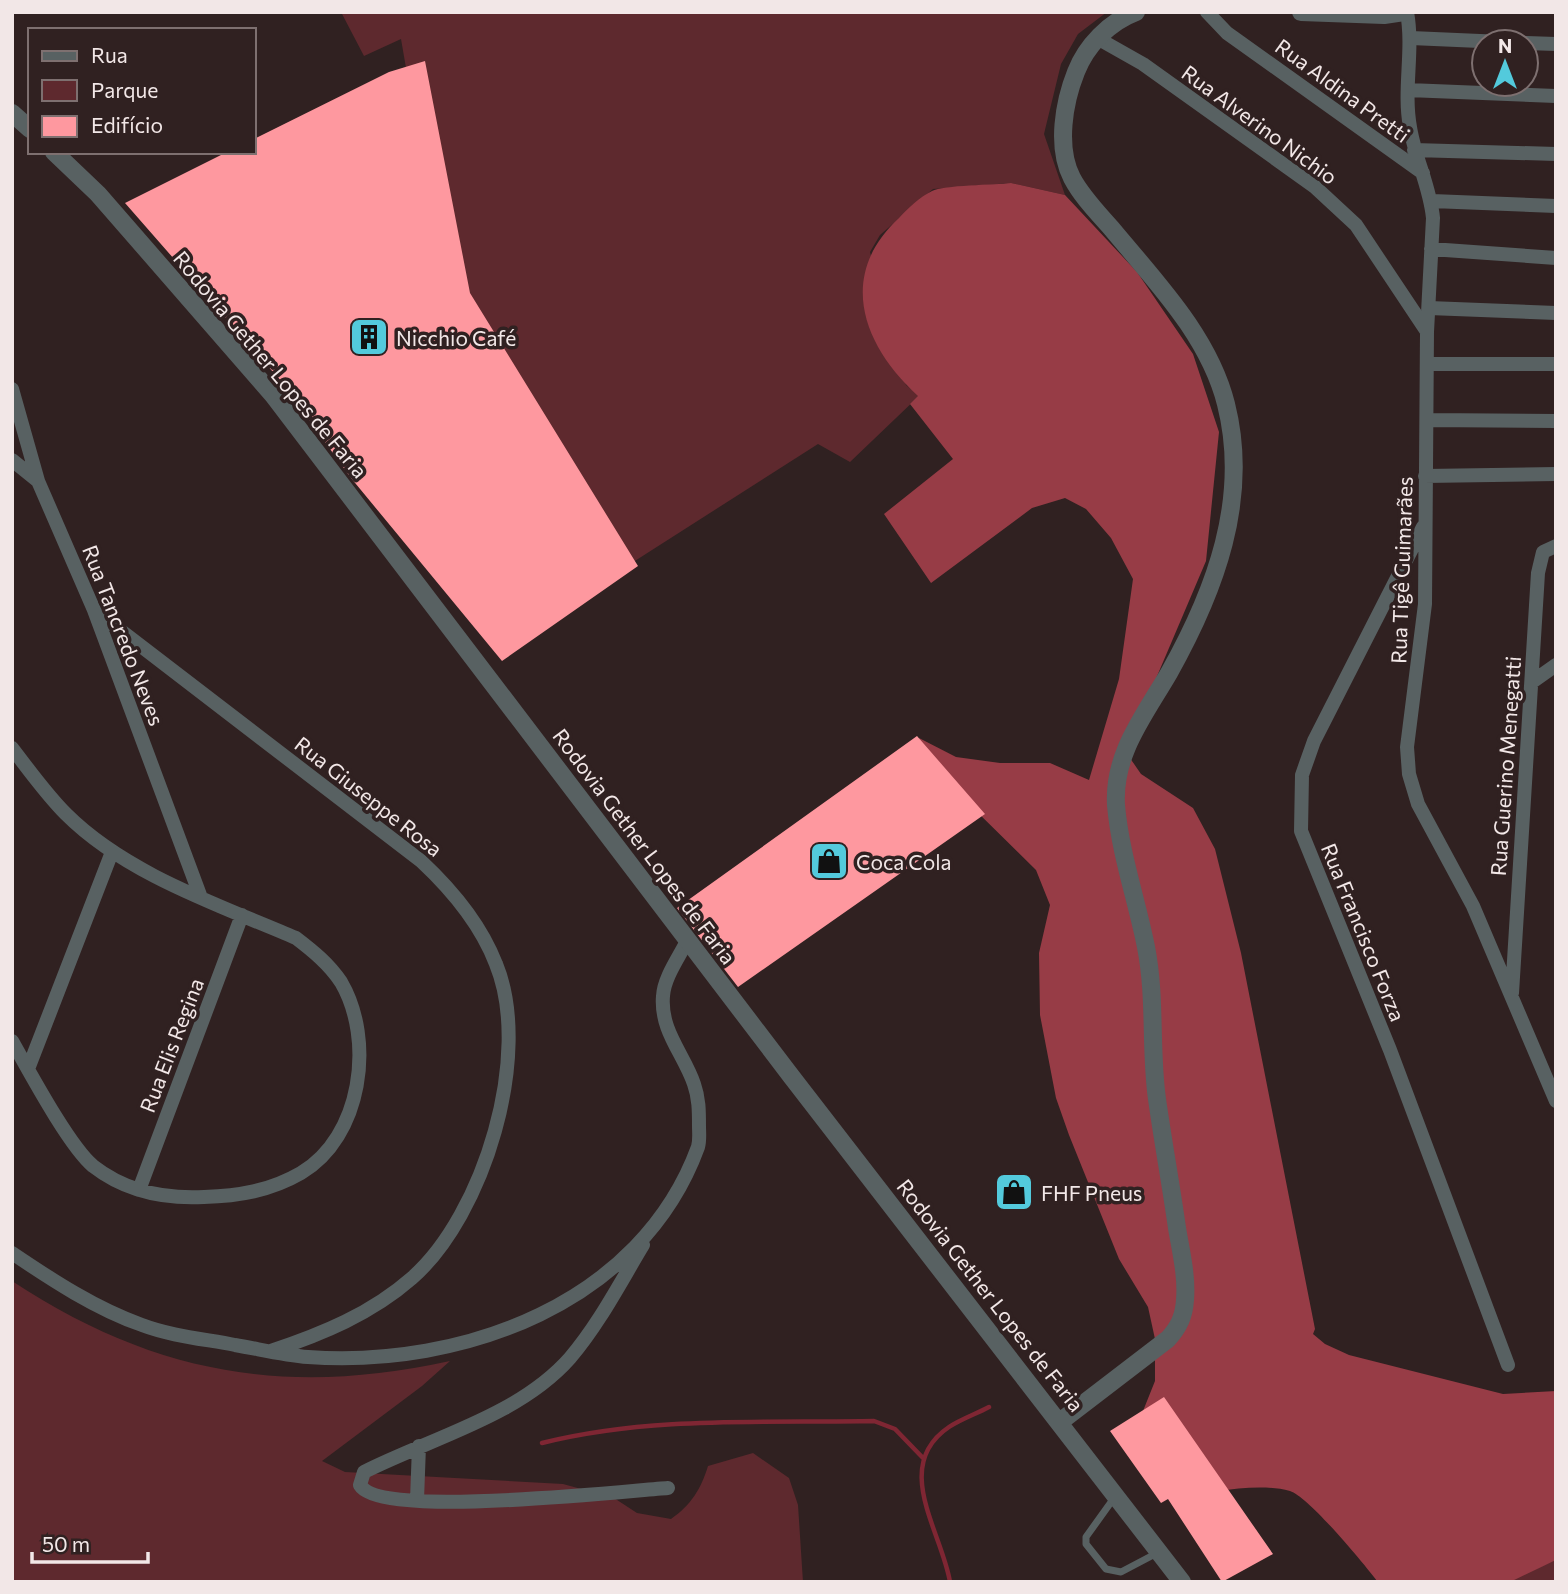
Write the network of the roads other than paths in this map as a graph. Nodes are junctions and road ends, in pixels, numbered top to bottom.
1 (1136, 12) edge
2 (1207, 12) edge
3 (1301, 12) edge
4 (1406, 12) edge
5 (1097, 38) junction
6 (1412, 38) junction
7 (1470, 41) edge
8 (1408, 90) junction
9 (1556, 96) edge
10 (12, 113) edge
11 (28, 128) edge
12 (1414, 150) junction
13 (56, 154) edge
14 (1556, 154) edge
15 (1424, 173) junction
16 (1432, 201) junction
17 (1556, 205) edge
18 (1431, 249) junction
19 (1556, 258) edge
20 (1429, 308) junction
21 (1556, 313) edge
22 (1427, 332) junction
23 (1427, 364) junction
24 (1556, 364) edge
25 (12, 389) edge
26 (1427, 420) junction
27 (1556, 421) edge
28 (12, 460) edge
29 (1556, 474) edge
30 (1425, 476) junction
31 (38, 481) junction
32 (1425, 523) junction
33 (1556, 546) edge
34 (94, 610) junction
35 (1556, 665) edge
36 (1532, 682) junction
37 (12, 748) edge
38 (112, 852) junction
39 (200, 895) junction
40 (242, 915) junction
41 (688, 939) junction
42 (1512, 997) junction
43 (12, 1041) edge
44 (28, 1069) junction
45 (1556, 1101) edge
46 (139, 1190) junction
47 (653, 1229) junction
48 (12, 1253) edge
49 (271, 1351) junction
50 (1508, 1365) dead end
51 (1061, 1421) junction
52 (419, 1446) junction
53 (668, 1488) dead end
54 (1116, 1495) junction
55 (417, 1500) junction
56 (1160, 1552) junction
57 (1182, 1582) edge

1 - 5 street
2 - 15 street, Rua Aldina Pretti
3 - 4 street
4 - 6 street, Rua Tigê Guimarães
5 - 22 street, Rua Alverino Nichio
5 - 51 street
6 - 7 street
6 - 8 street, Rua Tigê Guimarães
8 - 9 street
8 - 12 street, Rua Tigê Guimarães
10 - 11 street
12 - 14 street
12 - 15 street, Rua Tigê Guimarães
13 - 41 street, Rodovia Gether Lopes de Faria
15 - 16 street, Rua Tigê Guimarães
16 - 17 street
16 - 18 street, Rua Tigê Guimarães
18 - 19 street
18 - 20 street, Rua Tigê Guimarães
20 - 21 street
20 - 22 street, Rua Tigê Guimarães
22 - 23 street, Rua Tigê Guimarães
23 - 24 street
23 - 26 street, Rua Tigê Guimarães
25 - 31 street, Rua Tancredo Neves
26 - 27 street
26 - 30 street, Rua Tigê Guimarães
28 - 31 street
29 - 30 street
30 - 32 street, Rua Tigê Guimarães
31 - 34 street, Rua Tancredo Neves
32 - 42 street, Rua Tigê Guimarães
32 - 50 street, Rua Francisco Forza
33 - 36 street, Rua Guerino Menegatti
34 - 39 street, Rua Tancredo Neves
34 - 49 street, Rua Giuseppe Rosa
35 - 36 street
36 - 42 street, Rua Guerino Menegatti
37 - 38 street
38 - 39 street
38 - 44 street
39 - 40 street
40 - 46 street, Rua Elis Regina
40 - 46 street
41 - 47 street
41 - 51 street, Rodovia Gether Lopes de Faria
42 - 45 street, Rua Tigê Guimarães
43 - 44 street
44 - 46 street
47 - 49 street
47 - 52 street
48 - 49 street
51 - 54 street, Rodovia Gether Lopes de Faria
52 - 55 street
52 - 55 street
53 - 55 street
54 - 56 street, Rodovia Gether Lopes de Faria
54 - 56 lane
56 - 57 street, Rodovia Gether Lopes de Faria

